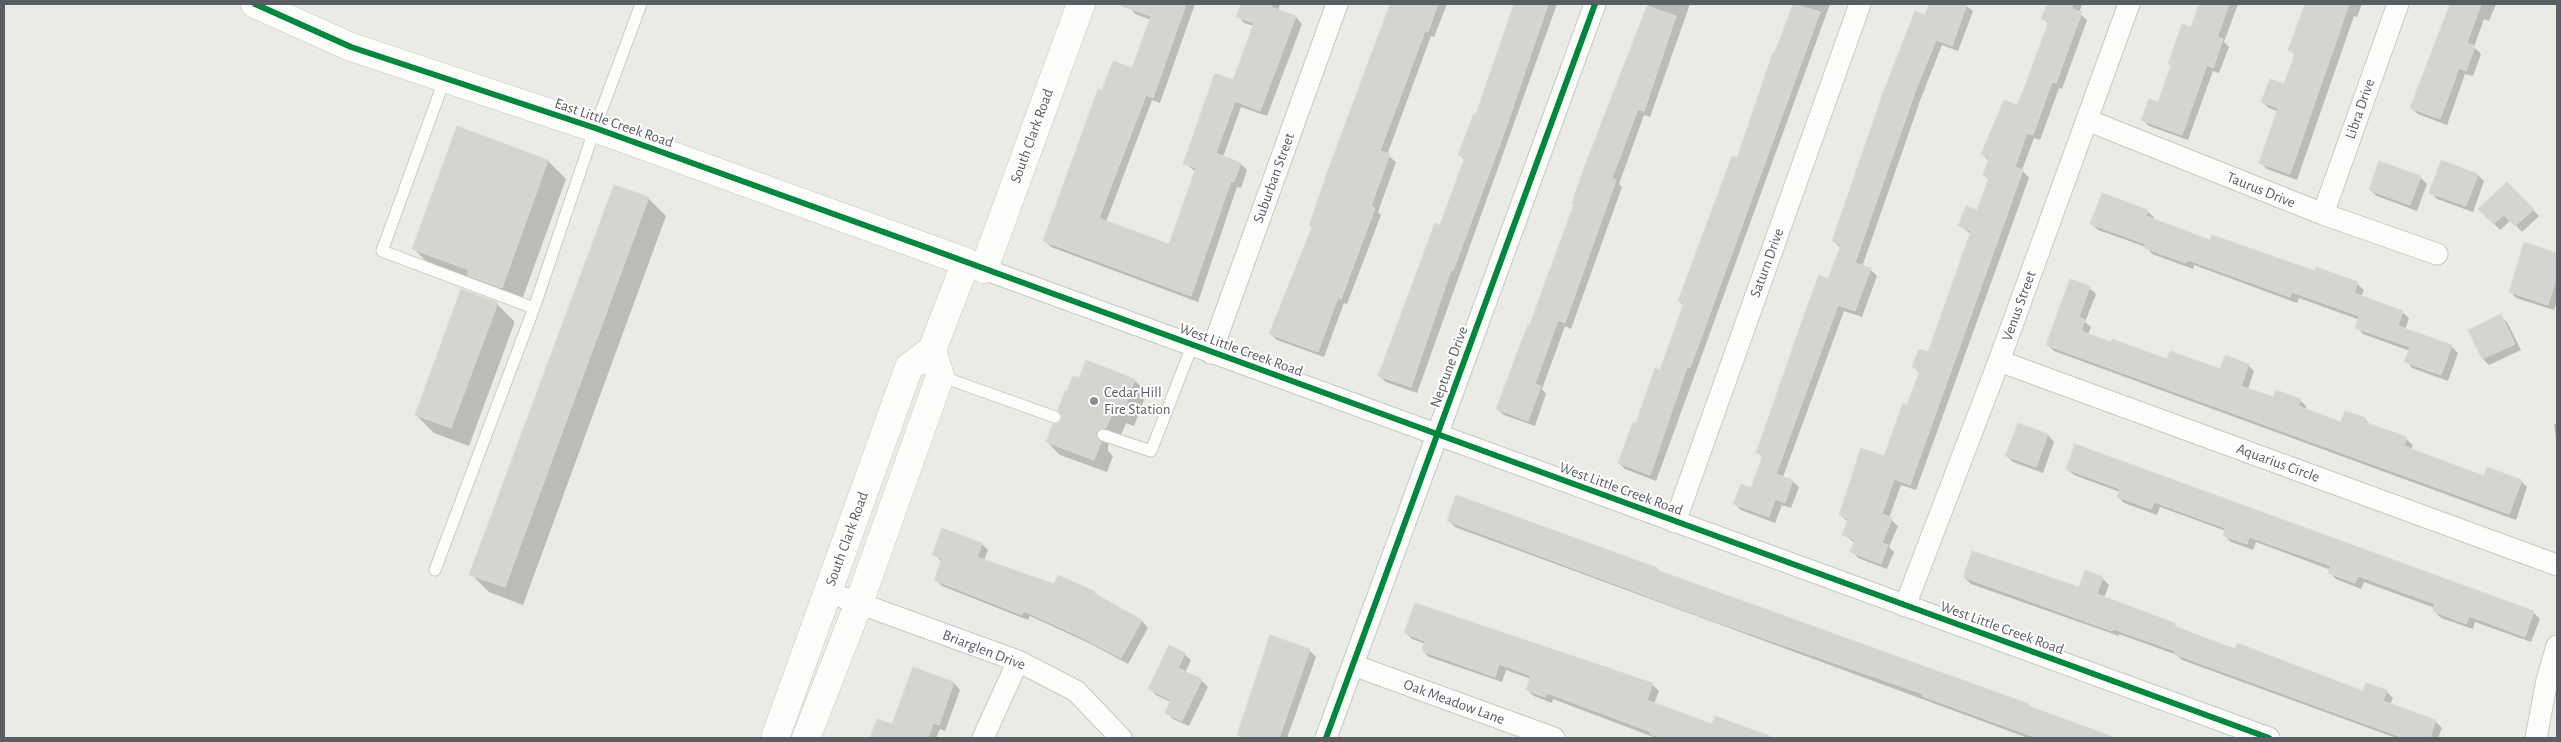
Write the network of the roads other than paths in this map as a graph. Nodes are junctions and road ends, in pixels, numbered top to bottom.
1 (255, 4) edge
2 (641, 4) edge
3 (1081, 4) edge
4 (1337, 4) edge
5 (1595, 4) edge
6 (1860, 4) edge
7 (2129, 4) edge
8 (2398, 4) edge
9 (444, 78) junction
10 (2087, 120) junction
11 (594, 128) junction
12 (2323, 214) junction
13 (2437, 254) dead end
14 (975, 265) junction
15 (534, 308) junction
16 (1202, 349) junction
17 (932, 350) junction
18 (1999, 361) junction
19 (909, 367) junction
20 (940, 376) junction
21 (1055, 417) dead end
22 (1104, 435) dead end
23 (1437, 435) junction
24 (1675, 522) junction
25 (2557, 565) edge
26 (434, 570) dead end
27 (828, 592) junction
28 (859, 603) junction
29 (1905, 606) junction
30 (2557, 646) edge
31 (1018, 662) junction
32 (1353, 665) junction
33 (775, 738) edge
34 (806, 738) edge
35 (983, 738) edge
36 (1122, 738) edge
37 (1326, 738) edge
38 (1554, 738) edge
39 (2269, 738) edge
40 (2536, 738) edge

1 - 9 street, East Little Creek Road
2 - 11 lane
3 - 14 street, South Clark Road
4 - 16 street, Suburban Street
5 - 23 street, Neptune Drive
6 - 24 street, Saturn Drive
7 - 10 street, Venus Street
8 - 12 street, Libra Drive
9 - 11 street, East Little Creek Road
9 - 15 lane
10 - 12 street, Taurus Drive
10 - 18 street, Venus Street
11 - 14 street, East Little Creek Road
11 - 15 lane
12 - 13 street, Taurus Drive
14 - 16 street, West Little Creek Road
14 - 17 street, South Clark Road
15 - 26 lane
16 - 22 lane
16 - 23 street, West Little Creek Road
17 - 19 street
17 - 20 street
18 - 25 street, Aquarius Circle
18 - 29 street, Venus Street
19 - 20 lane
19 - 27 street, South Clark Road
20 - 21 lane
20 - 28 street
23 - 24 street, West Little Creek Road
23 - 32 street, Neptune Drive
24 - 29 street, West Little Creek Road
27 - 28 street, Briarglen Drive
27 - 33 street, South Clark Road
28 - 31 street, Briarglen Drive
28 - 34 street
29 - 39 street, West Little Creek Road
30 - 40 street
31 - 35 street
31 - 36 street, Briarglen Drive
32 - 37 street, Neptune Drive
32 - 38 street, Oak Meadow Lane

